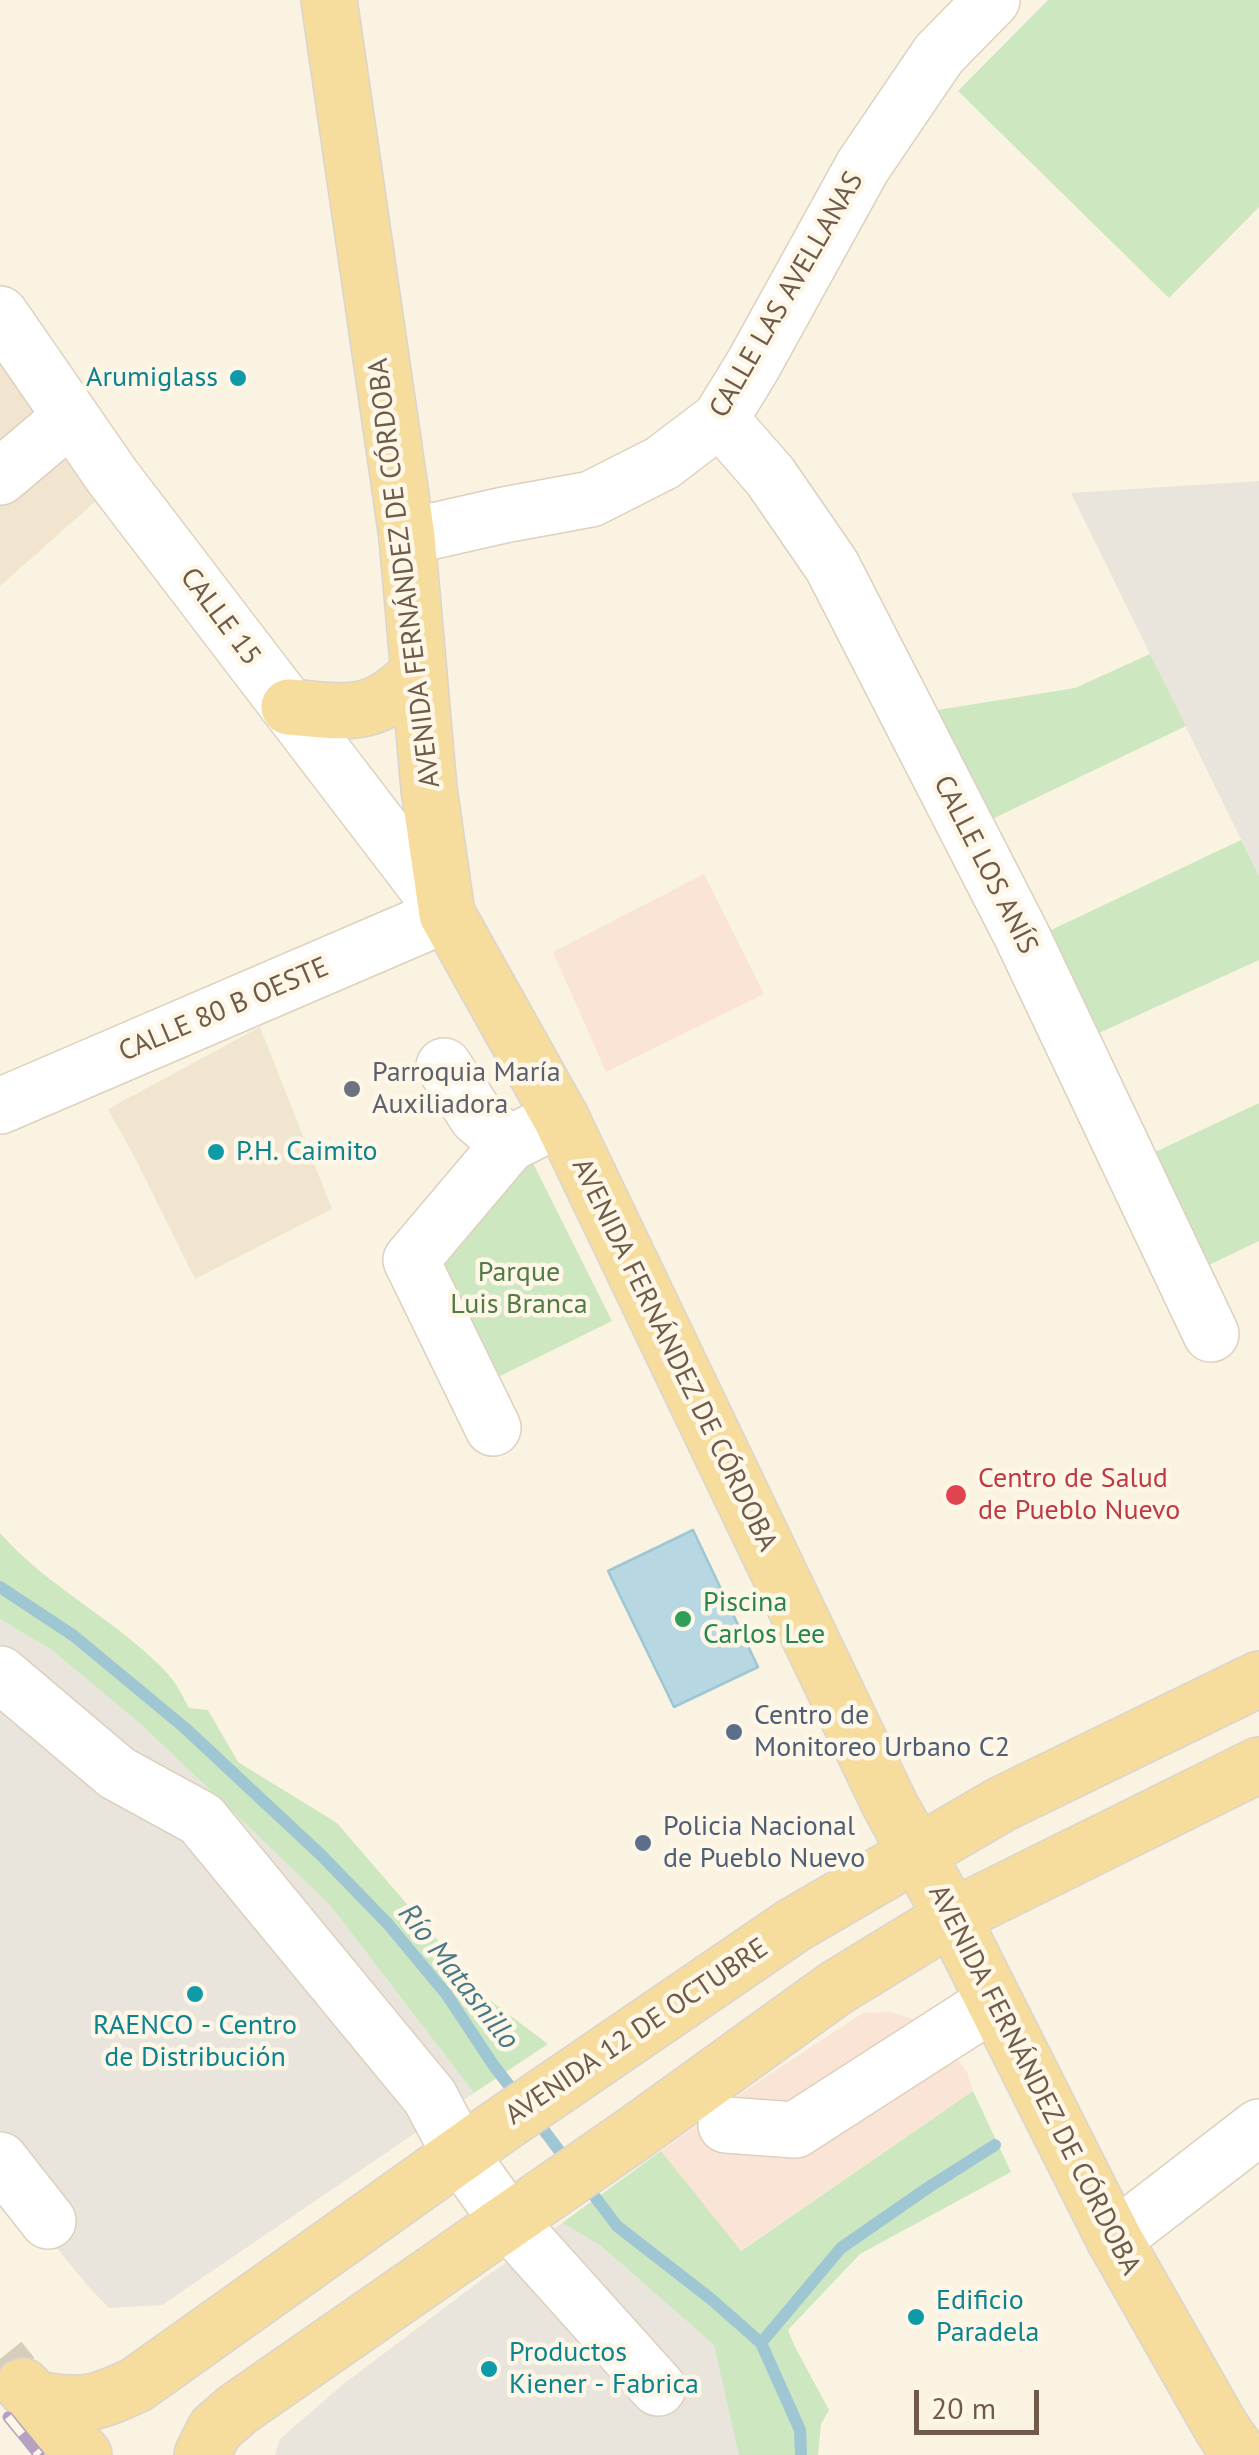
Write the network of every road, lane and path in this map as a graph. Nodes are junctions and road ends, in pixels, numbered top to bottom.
1 (329, 0) edge
2 (992, 0) edge
3 (0, 314) edge
4 (71, 418) junction
5 (720, 420) junction
6 (0, 477) edge
7 (407, 537) junction
8 (419, 672) junction
9 (288, 708) junction
10 (447, 914) junction
11 (444, 1066) dead end
12 (0, 1106) edge
13 (561, 1118) junction
14 (509, 1144) junction
15 (1211, 1334) dead end
16 (493, 1428) dead end
17 (0, 1674) edge
18 (1259, 1679) edge
19 (1259, 1765) edge
20 (916, 1855) junction
21 (952, 1916) junction
22 (994, 2002) junction
23 (726, 2125) dead end
24 (1259, 2127) edge
25 (480, 2140) junction
26 (0, 2160) edge
27 (527, 2208) junction
28 (48, 2221) dead end
29 (1114, 2240) junction
30 (658, 2388) dead end
31 (84, 2455) edge
32 (202, 2455) edge
33 (1240, 2455) edge

1 - 7 main road, AVENIDA FERNÁNDEZ DE CÓRDOBA
2 - 5 street, CALLE LAS AVELLANAS
3 - 4 street, CALLE 15
4 - 6 street
4 - 9 street, CALLE 15
5 - 7 street, CALLE LAS AVELLANAS
5 - 15 street, CALLE LOS ANÍS
7 - 8 main road, AVENIDA FERNÁNDEZ DE CÓRDOBA
8 - 9 main road
8 - 10 main road, AVENIDA FERNÁNDEZ DE CÓRDOBA
9 - 10 street, CALLE 15
10 - 12 street, CALLE 80 B OESTE
10 - 13 main road, AVENIDA FERNÁNDEZ DE CÓRDOBA
11 - 14 street
13 - 14 street
13 - 20 main road, AVENIDA FERNÁNDEZ DE CÓRDOBA
14 - 16 street
17 - 25 street
18 - 20 main road, AVENIDA 12 DE OCTUBRE
19 - 21 main road
20 - 21 main road, AVENIDA FERNÁNDEZ DE CÓRDOBA
20 - 25 main road, AVENIDA 12 DE OCTUBRE
21 - 22 main road, AVENIDA FERNÁNDEZ DE CÓRDOBA
21 - 27 main road
22 - 23 street
22 - 29 main road, AVENIDA FERNÁNDEZ DE CÓRDOBA
24 - 29 street
25 - 27 street
25 - 31 main road, AVENIDA 12 DE OCTUBRE
26 - 28 street
27 - 30 street
27 - 32 main road
29 - 33 main road, AVENIDA FERNÁNDEZ DE CÓRDOBA

